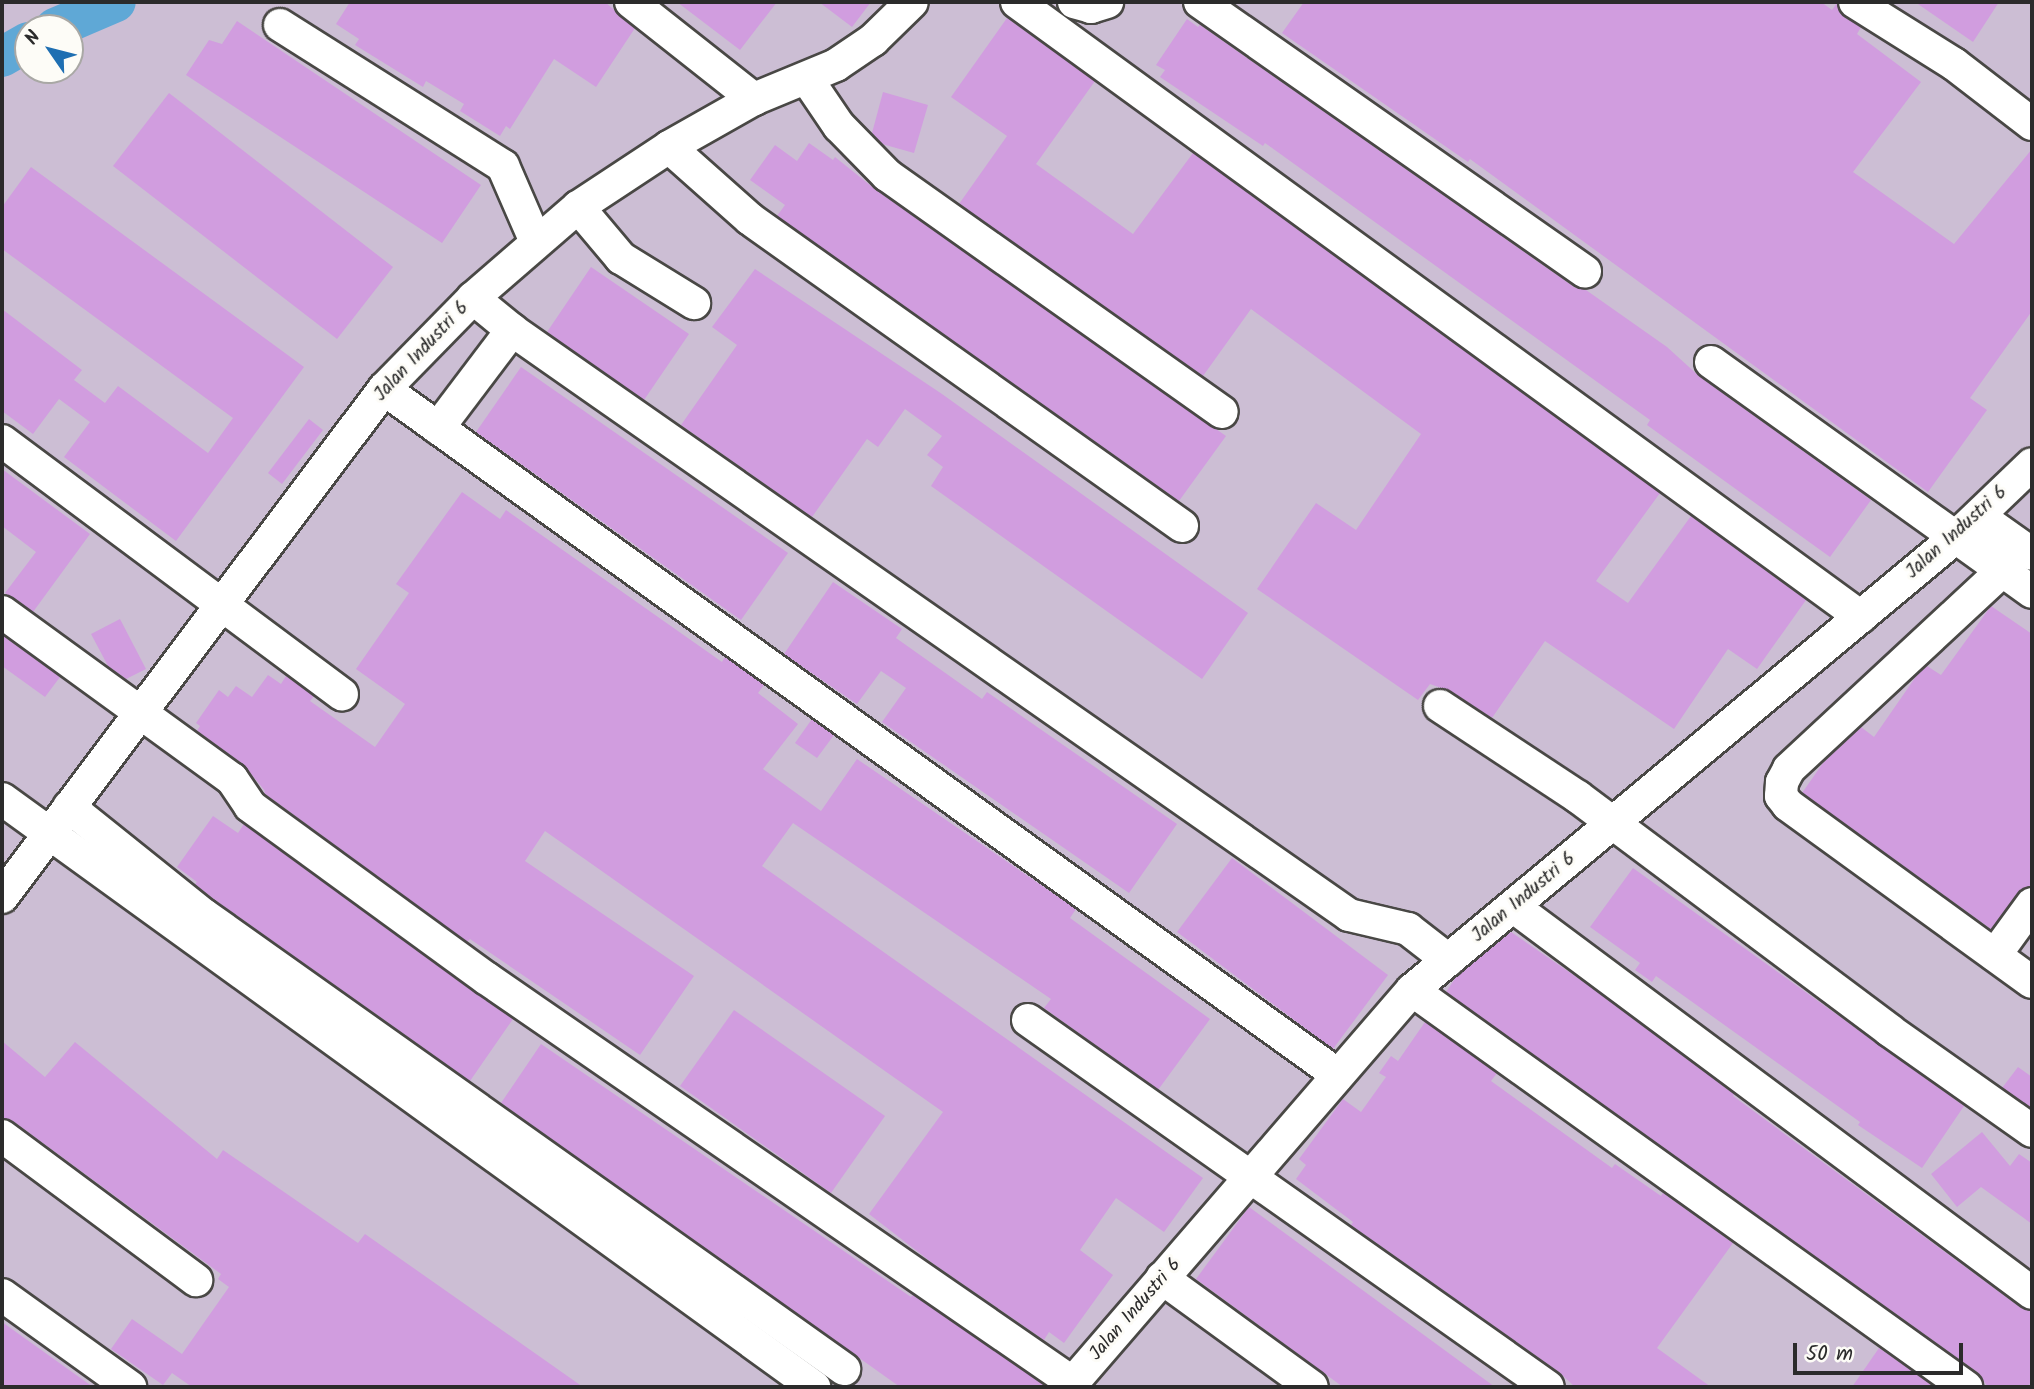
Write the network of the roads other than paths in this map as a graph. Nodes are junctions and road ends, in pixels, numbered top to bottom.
1 (631, 2) edge
2 (912, 2) edge
3 (1017, 2) edge
4 (1074, 2) edge
5 (1107, 2) edge
6 (1200, 2) edge
7 (1855, 2) edge
8 (280, 25) dead end
9 (807, 79) junction
10 (754, 99) junction
11 (2032, 124) edge
12 (668, 147) junction
13 (578, 207) junction
14 (536, 242) junction
15 (1585, 272) dead end
16 (473, 298) junction
17 (694, 303) dead end
18 (512, 330) junction
19 (1711, 362) dead end
20 (384, 388) junction
21 (1222, 412) dead end
22 (438, 428) junction
23 (2, 441) edge
24 (2032, 464) edge
25 (1980, 517) junction
26 (1182, 526) dead end
27 (1956, 537) junction
28 (2032, 554) edge
29 (2002, 571) junction
30 (2032, 592) edge
31 (222, 604) junction
32 (2, 612) edge
33 (1861, 617) junction
34 (342, 694) dead end
35 (1440, 706) dead end
36 (139, 714) junction
37 (2, 799) edge
38 (69, 807) junction
39 (1611, 825) junction
40 (50, 833) junction
41 (2, 897) edge
42 (2032, 904) edge
43 (1514, 907) junction
44 (1995, 955) junction
45 (1448, 960) junction
46 (2032, 982) edge
47 (1412, 990) junction
48 (1028, 1020) dead end
49 (1338, 1075) junction
50 (2032, 1131) edge
51 (2, 1136) edge
52 (1253, 1177) junction
53 (1162, 1278) junction
54 (196, 1280) dead end
55 (2032, 1293) edge
56 (2, 1295) edge
57 (844, 1369) dead end
58 (1071, 1385) edge
59 (130, 1387) edge
60 (814, 1387) edge
61 (1312, 1387) edge
62 (1548, 1387) edge
63 (1966, 1387) edge

1 - 10 street
2 - 9 street, Jalan Industri 6
3 - 33 street
4 - 5 street
6 - 15 street
7 - 11 street
8 - 14 street
9 - 10 street, Jalan Industri 6
9 - 21 street
10 - 12 street, Jalan Industri 6
12 - 13 street, Jalan Industri 6
12 - 26 street
13 - 14 street, Jalan Industri 6
13 - 17 street
14 - 16 street, Jalan Industri 6
16 - 18 street
16 - 20 street, Jalan Industri 6
18 - 22 street
18 - 45 street
19 - 27 street
20 - 22 street
20 - 31 street, Jalan Industri 6
22 - 49 street
23 - 31 street
24 - 25 street, Jalan Industri 6
25 - 27 street, Jalan Industri 6
25 - 28 street
27 - 29 street
27 - 33 street, Jalan Industri 6
29 - 30 street
29 - 44 street
31 - 34 street
31 - 36 street, Jalan Industri 6
32 - 36 street
33 - 39 street, Jalan Industri 6
35 - 39 street
36 - 38 street, Jalan Industri 6
36 - 58 street
37 - 40 street
38 - 40 street, Jalan Industri 6
38 - 57 street
39 - 43 street, Jalan Industri 6
39 - 50 street
40 - 41 street, Jalan Industri 6
40 - 60 street
42 - 44 street
43 - 45 street, Jalan Industri 6
43 - 55 street
44 - 46 street
45 - 47 street, Jalan Industri 6
47 - 49 street, Jalan Industri 6
47 - 63 street
48 - 52 street
49 - 52 street, Jalan Industri 6
51 - 54 street
52 - 53 street, Jalan Industri 6
52 - 62 street
53 - 58 street, Jalan Industri 6
53 - 61 street
56 - 59 street

